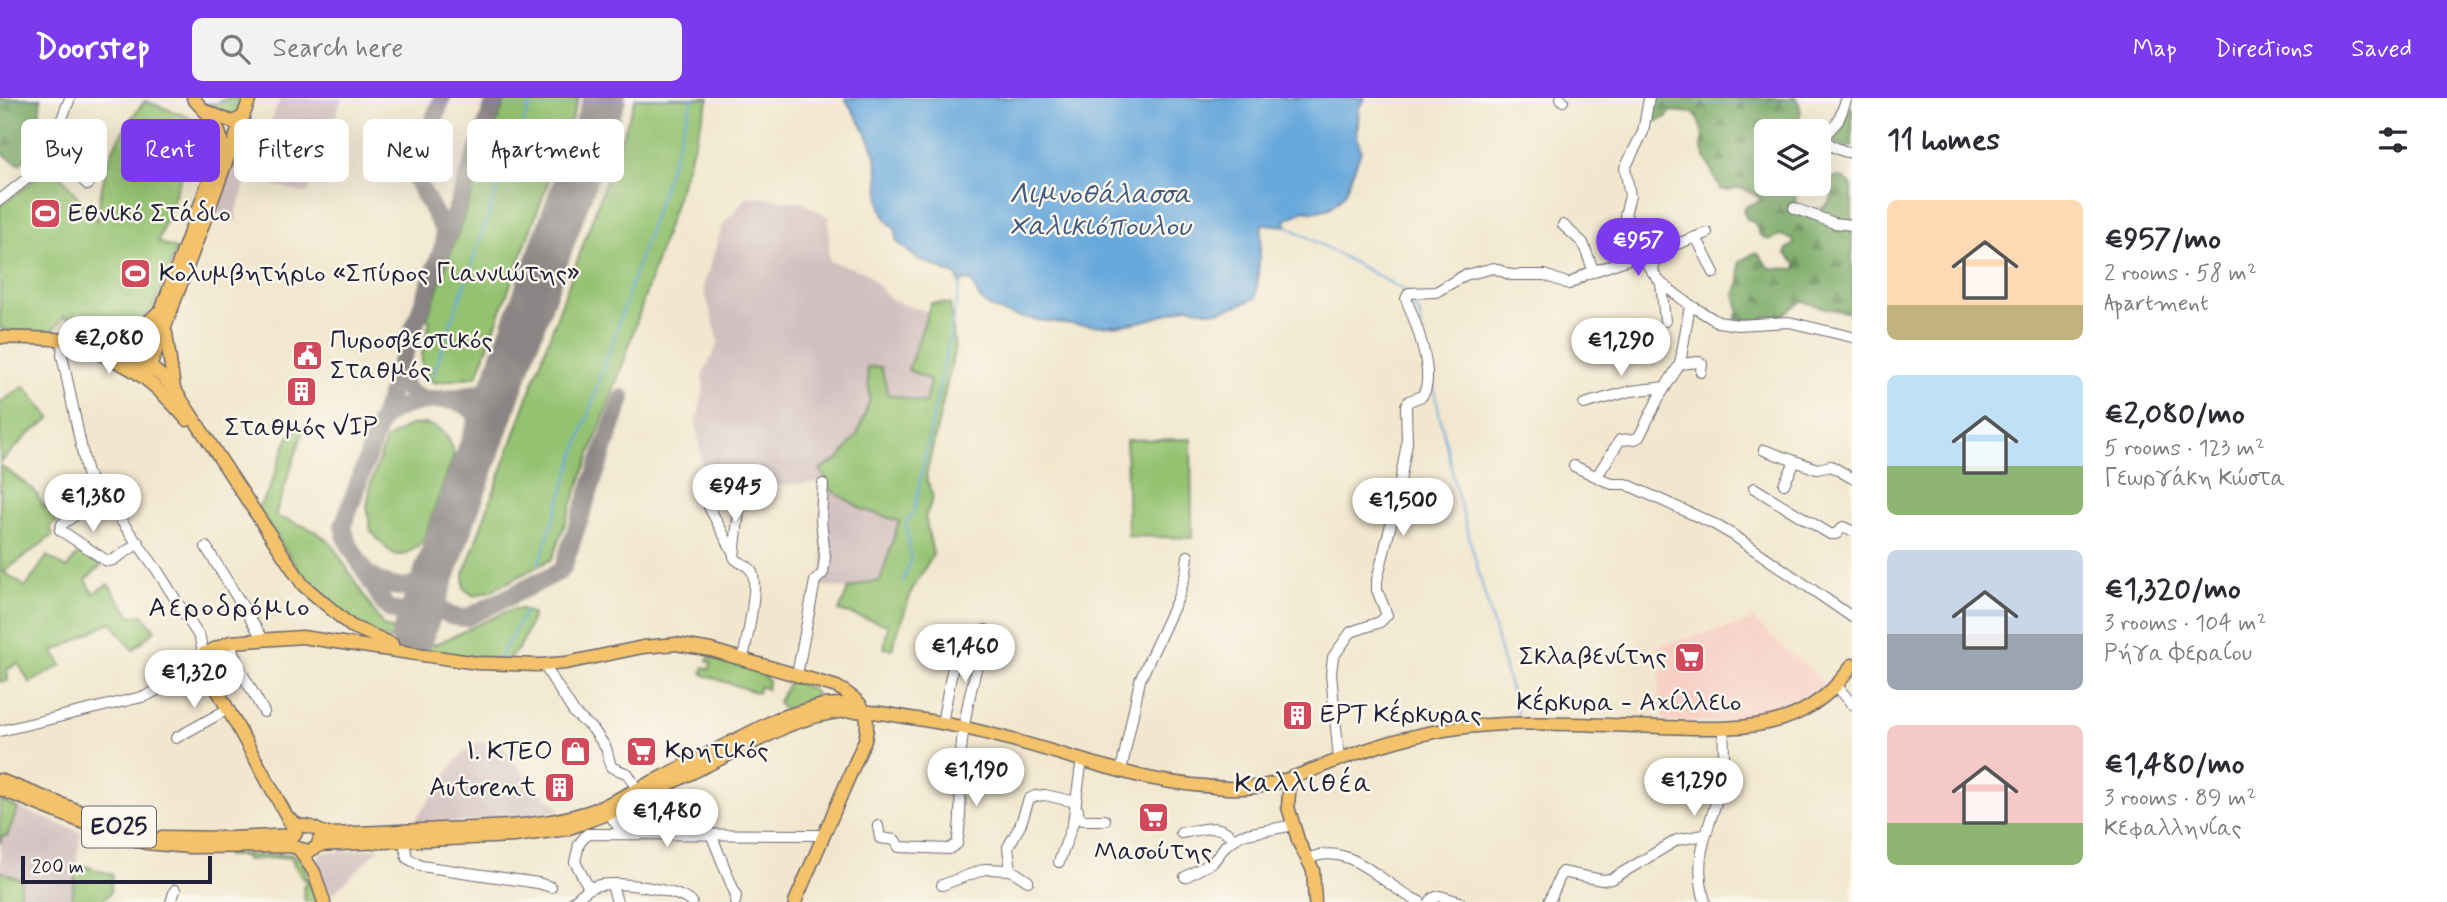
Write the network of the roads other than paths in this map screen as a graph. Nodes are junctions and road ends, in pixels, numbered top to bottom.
1 (70, 98) edge
2 (193, 98) edge
3 (250, 98) edge
4 (1649, 98) edge
5 (1847, 98) edge
6 (205, 111) junction
7 (243, 117) junction
8 (63, 119) edge
9 (1852, 153) edge
10 (24, 182) edge
11 (0, 200) edge
12 (1794, 208) dead end
13 (201, 218) junction
14 (1563, 225) dead end
15 (1852, 225) edge
16 (1707, 233) dead end
17 (1696, 237) junction
18 (1640, 255) junction
19 (1594, 272) junction
20 (1653, 273) junction
21 (1714, 273) dead end
22 (1661, 283) junction
23 (164, 305) junction
24 (1690, 305) junction
25 (1665, 321) dead end
26 (167, 322) junction
27 (1852, 337) edge
28 (0, 338) edge
29 (38, 339) junction
30 (70, 341) junction
31 (62, 355) junction
32 (1680, 364) junction
33 (144, 370) junction
34 (1701, 372) dead end
35 (1665, 387) junction
36 (175, 390) junction
37 (1584, 404) dead end
38 (1764, 450) dead end
39 (217, 455) junction
40 (1796, 462) junction
41 (1574, 466) dead end
42 (1597, 477) junction
43 (1852, 478) edge
44 (823, 484) dead end
45 (1784, 484) dead end
46 (1754, 488) dead end
47 (741, 491) dead end
48 (104, 497) junction
49 (709, 507) dead end
50 (1852, 531) edge
51 (139, 543) junction
52 (206, 547) dead end
53 (734, 555) junction
54 (1188, 556) dead end
55 (1852, 617) edge
56 (346, 622) junction
57 (986, 631) dead end
58 (263, 639) junction
59 (958, 640) dead end
60 (230, 642) junction
61 (340, 642) junction
62 (369, 646) junction
63 (203, 654) junction
64 (427, 655) junction
65 (956, 656) junction
66 (743, 659) junction
67 (979, 661) junction
68 (544, 665) junction
69 (1852, 666) edge
70 (803, 678) junction
71 (1836, 685) junction
72 (1852, 704) edge
73 (228, 709) junction
74 (803, 710) junction
75 (856, 710) junction
76 (264, 712) dead end
77 (892, 714) junction
78 (942, 723) junction
79 (964, 728) junction
80 (1723, 728) junction
81 (0, 731) edge
82 (176, 738) dead end
83 (862, 746) junction
84 (1082, 759) junction
85 (1339, 760) junction
86 (1121, 771) junction
87 (1290, 779) junction
88 (0, 780) edge
89 (0, 789) edge
90 (637, 790) junction
91 (1077, 799) junction
92 (608, 809) junction
93 (1105, 820) dead end
94 (1294, 825) junction
95 (878, 826) dead end
96 (624, 833) junction
97 (1181, 833) dead end
98 (711, 834) junction
99 (822, 835) junction
100 (1704, 835) junction
101 (301, 837) junction
102 (1234, 839) junction
103 (404, 841) junction
104 (316, 847) junction
105 (1308, 859) junction
106 (1059, 862) dead end
107 (1011, 870) junction
108 (314, 872) junction
109 (1185, 877) dead end
110 (1028, 881) dead end
111 (612, 885) junction
112 (942, 885) dead end
113 (551, 887) dead end
114 (589, 888) junction
115 (175, 890) dead end
116 (171, 902) edge
117 (324, 902) edge
118 (573, 902) edge
119 (617, 902) edge
120 (692, 902) edge
121 (736, 902) edge
122 (795, 902) edge
123 (1315, 902) edge
124 (1420, 902) edge
125 (1430, 902) edge
126 (1460, 902) edge
127 (1549, 902) edge
128 (1705, 902) edge

1 - 8 street
2 - 6 main road
3 - 7 main road
4 - 18 street
5 - 9 street
6 - 7 main road
6 - 13 main road
7 - 13 main road
10 - 11 street
12 - 15 street
13 - 23 main road
13 - 26 main road
14 - 19 street
16 - 17 street
17 - 20 street
17 - 21 street
18 - 19 street
18 - 20 street
19 - 85 street
20 - 22 street
22 - 24 street
22 - 25 street
23 - 30 main road
23 - 33 main road
24 - 27 street
24 - 32 street
26 - 33 main road
26 - 36 main road
28 - 29 main road
29 - 30 main road
29 - 31 street
30 - 31 street
30 - 33 main road
31 - 48 street
32 - 34 street
32 - 35 street
33 - 36 main road
33 - 39 main road
35 - 37 street
35 - 42 street
36 - 39 main road
38 - 40 street
39 - 56 main road
40 - 43 street
40 - 45 street
41 - 42 street
42 - 55 street
44 - 70 street
46 - 50 street
47 - 53 street
48 - 51 street
48 - 51 street
49 - 53 street
51 - 63 street
52 - 58 street
53 - 66 street
54 - 86 street
56 - 61 main road
56 - 62 main road
56 - 64 main road
57 - 67 street
58 - 60 main road
58 - 61 main road
59 - 65 street
60 - 63 main road
60 - 76 street
61 - 62 main road
62 - 64 main road
63 - 73 main road
63 - 81 street
64 - 68 main road
65 - 67 street
65 - 78 street
66 - 68 main road
66 - 70 main road
67 - 79 street
68 - 90 street
69 - 71 main road, Κέρκυρα - Αχίλλειο / ΕΟ25
70 - 74 main road
70 - 75 main road
71 - 72 street
71 - 80 main road, Κέρκυρα - Αχίλλειο / ΕΟ25
73 - 82 street
73 - 101 main road
74 - 75 main road, ΕΟ25
74 - 90 main road, ΕΟ25
75 - 77 main road, Κέρκυρα - Αχίλλειο / ΕΟ25
75 - 78 main road, Κέρκυρα - Αχίλλειο / ΕΟ25
75 - 83 main road
75 - 92 main road, ΕΟ25
77 - 78 main road, Κέρκυρα - Αχίλλειο / ΕΟ25
77 - 83 main road
78 - 79 main road, Κέρκυρα - Αχίλλειο / ΕΟ25
79 - 84 main road, Κέρκυρα - Αχίλλειο / ΕΟ25
79 - 95 street
80 - 85 main road, Κέρκυρα - Αχίλλειο / ΕΟ25
80 - 100 street
83 - 99 main road
84 - 86 main road, Κέρκυρα - Αχίλλειο / ΕΟ25
84 - 91 street
85 - 87 main road, Κέρκυρα - Αχίλλειο / ΕΟ25
86 - 87 main road, Κέρκυρα - Αχίλλειο / ΕΟ25
87 - 94 main road
88 - 101 main road, ΕΟ25
89 - 101 main road, ΕΟ25
90 - 92 main road, ΕΟ25
91 - 93 street
91 - 106 street
91 - 107 street
92 - 96 street
92 - 101 main road, ΕΟ25
92 - 103 main road, ΕΟ25
94 - 102 street
94 - 105 main road
96 - 98 street
96 - 114 street
97 - 102 street
98 - 99 street
98 - 121 street
99 - 122 main road
100 - 127 street
100 - 128 street
101 - 104 main road, ΕΟ25
101 - 104 main road
101 - 108 main road
102 - 109 street
103 - 104 main road, ΕΟ25
103 - 113 street
104 - 108 main road
105 - 123 main road
105 - 124 street
107 - 110 street
107 - 112 street
108 - 117 main road
111 - 114 street
111 - 119 street
111 - 120 street
114 - 118 street
115 - 116 street
125 - 126 street

